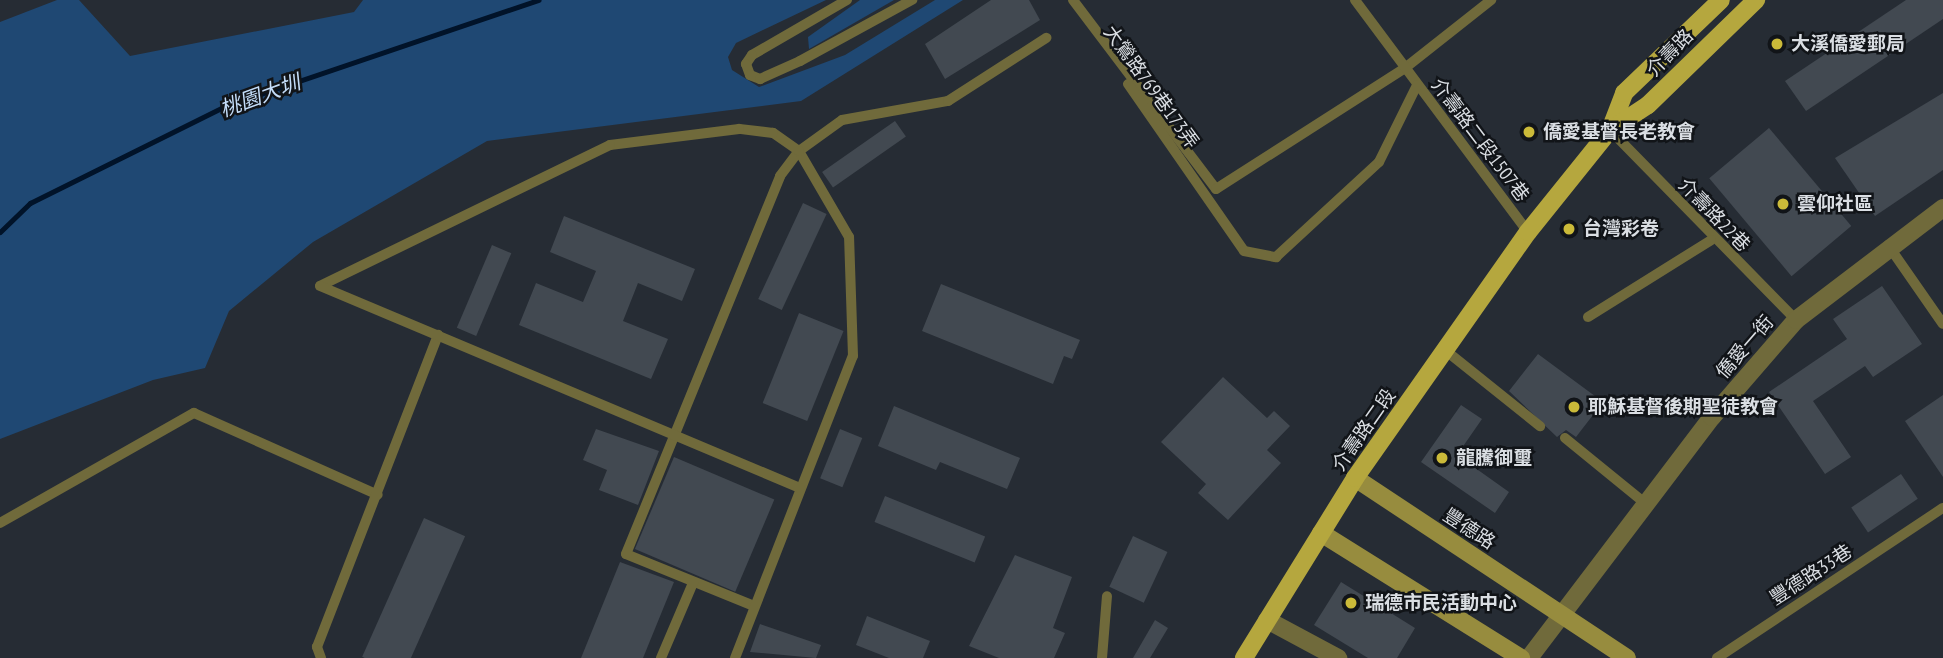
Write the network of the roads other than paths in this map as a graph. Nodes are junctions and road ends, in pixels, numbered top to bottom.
1 (847, 0) edge
2 (912, 0) edge
3 (1067, 0) edge
4 (1073, 0) edge
5 (1355, 0) edge
6 (1492, 0) edge
7 (1721, 0) edge
8 (1756, 0) edge
9 (1045, 38) dead end
10 (1405, 68) junction
11 (1417, 85) junction
12 (1611, 130) junction
13 (799, 151) junction
14 (1943, 208) edge
15 (1528, 232) junction
16 (1712, 240) junction
17 (1888, 245) junction
18 (1588, 317) dead end
19 (1796, 320) junction
20 (1943, 324) edge
21 (438, 335) junction
22 (1445, 350) junction
23 (1541, 426) dead end
24 (675, 435) junction
25 (1565, 438) dead end
26 (1355, 478) junction
27 (800, 488) junction
28 (378, 495) junction
29 (1646, 504) junction
30 (1943, 508) edge
31 (0, 523) edge
32 (1321, 533) junction
33 (693, 583) junction
34 (1107, 596) dead end
35 (754, 606) junction
36 (1561, 614) junction
37 (1267, 620) junction
38 (321, 658) edge
39 (661, 658) edge
40 (735, 658) edge
41 (1102, 658) edge
42 (1244, 658) edge
43 (1338, 658) edge
44 (1521, 658) edge
45 (1529, 658) edge
46 (1627, 658) edge
47 (1717, 658) edge

1 - 2 lane
3 - 11 lane, 大鶯路769巷173弄
4 - 10 lane
5 - 10 lane, 介壽路二段1507巷
6 - 10 lane
7 - 12 main road, 介壽路
8 - 12 main road, 介壽路
9 - 13 lane
10 - 11 lane, 介壽路二段1507巷
11 - 15 lane, 介壽路二段1507巷
12 - 15 main road, 介壽路
12 - 16 lane, 介壽路22巷
13 - 21 lane
13 - 24 lane
13 - 27 lane
14 - 17 street, 僑愛一街
15 - 22 main road, 介壽路二段
16 - 18 lane
16 - 19 lane, 介壽路22巷
17 - 19 street, 僑愛一街
17 - 20 lane
19 - 29 street, 僑愛一街
21 - 24 lane
21 - 28 lane
22 - 23 lane
22 - 26 main road, 介壽路二段
24 - 27 lane
24 - 33 lane
25 - 29 lane
26 - 32 main road, 介壽路二段
26 - 36 main road, 豐德路
27 - 35 lane
28 - 31 lane
28 - 38 lane
29 - 36 street, 僑愛一街
30 - 47 lane, 豐德路33巷
32 - 37 main road, 介壽路二段
32 - 44 main road
33 - 35 lane
33 - 39 lane
34 - 41 lane
35 - 40 lane
36 - 45 street
36 - 46 main road, 豐德路
37 - 42 main road, 介壽路二段
37 - 43 street

